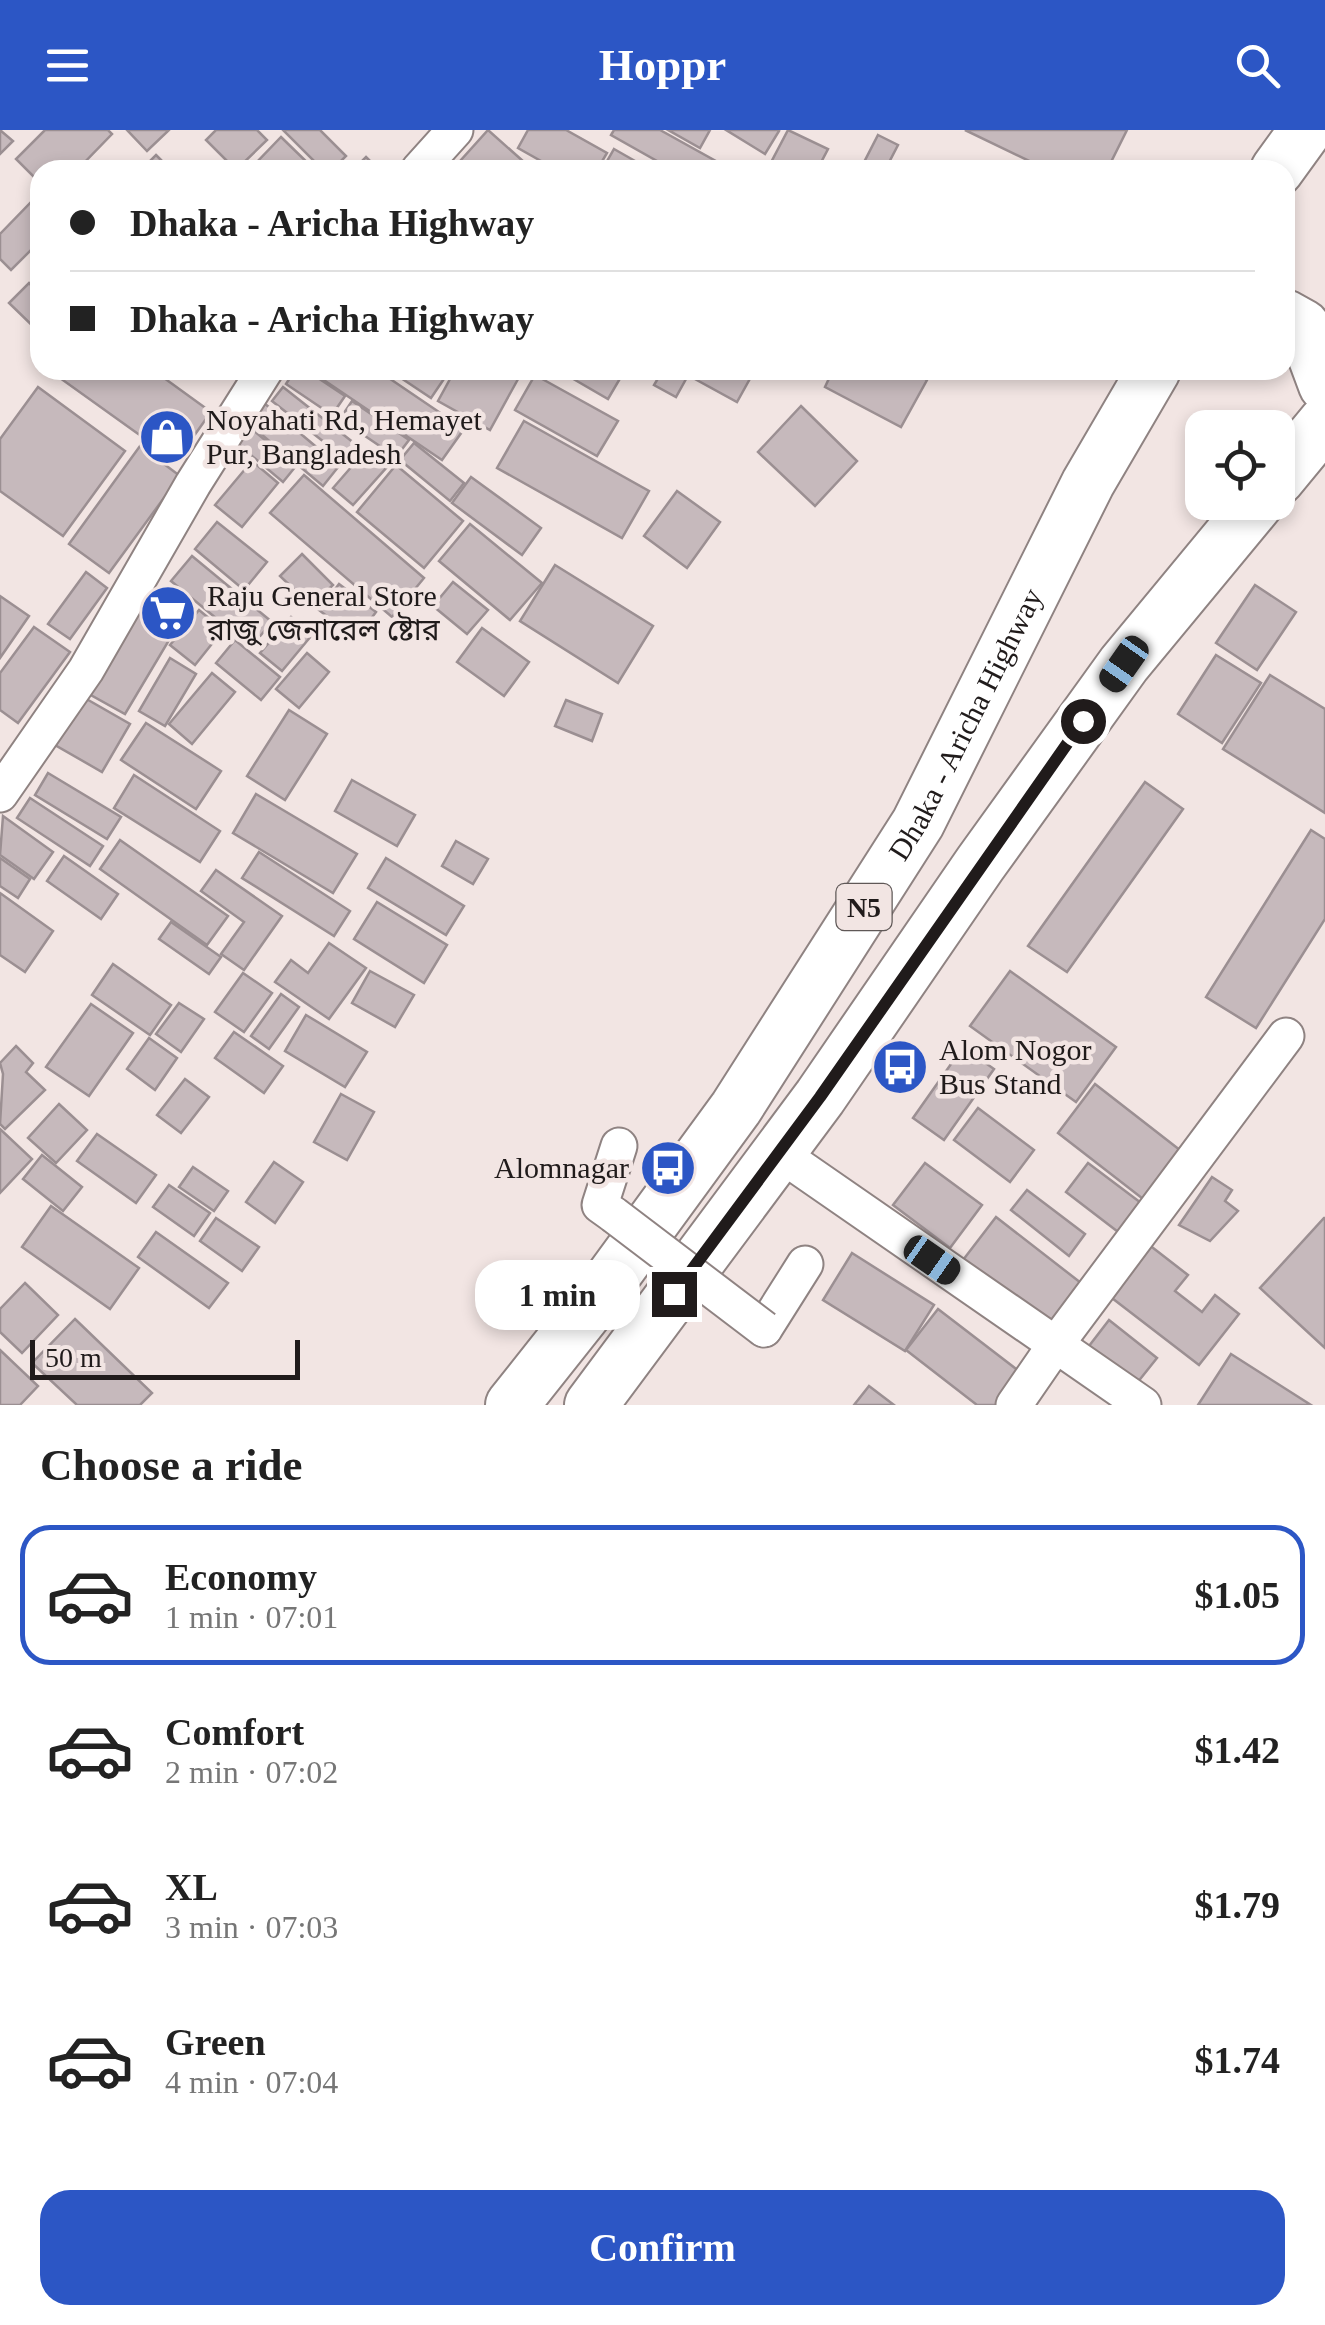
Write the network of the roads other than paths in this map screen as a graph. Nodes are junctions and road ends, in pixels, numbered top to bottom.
1 (454, 130) edge
2 (1306, 130) edge
3 (428, 160) edge
4 (1284, 160) edge
5 (1295, 322) edge
6 (259, 380) edge
7 (1148, 380) edge
8 (1325, 385) edge
9 (1325, 422) edge
10 (1295, 459) edge
11 (1243, 520) edge
12 (0, 794) edge
13 (1286, 1036) dead end
14 (619, 1146) dead end
15 (779, 1153) junction
16 (805, 1264) dead end
17 (1056, 1344) junction
18 (512, 1405) edge
19 (591, 1405) edge
20 (1014, 1405) edge
21 (1143, 1405) edge

1 - 3 street
2 - 4 highway
5 - 8 highway
6 - 12 street
7 - 18 highway, Dhaka - Aricha Highway / N5
9 - 10 highway
11 - 15 highway, N5
13 - 17 street
14 - 16 street, bridge
15 - 17 street
15 - 19 highway, N5
17 - 20 street
17 - 21 street

